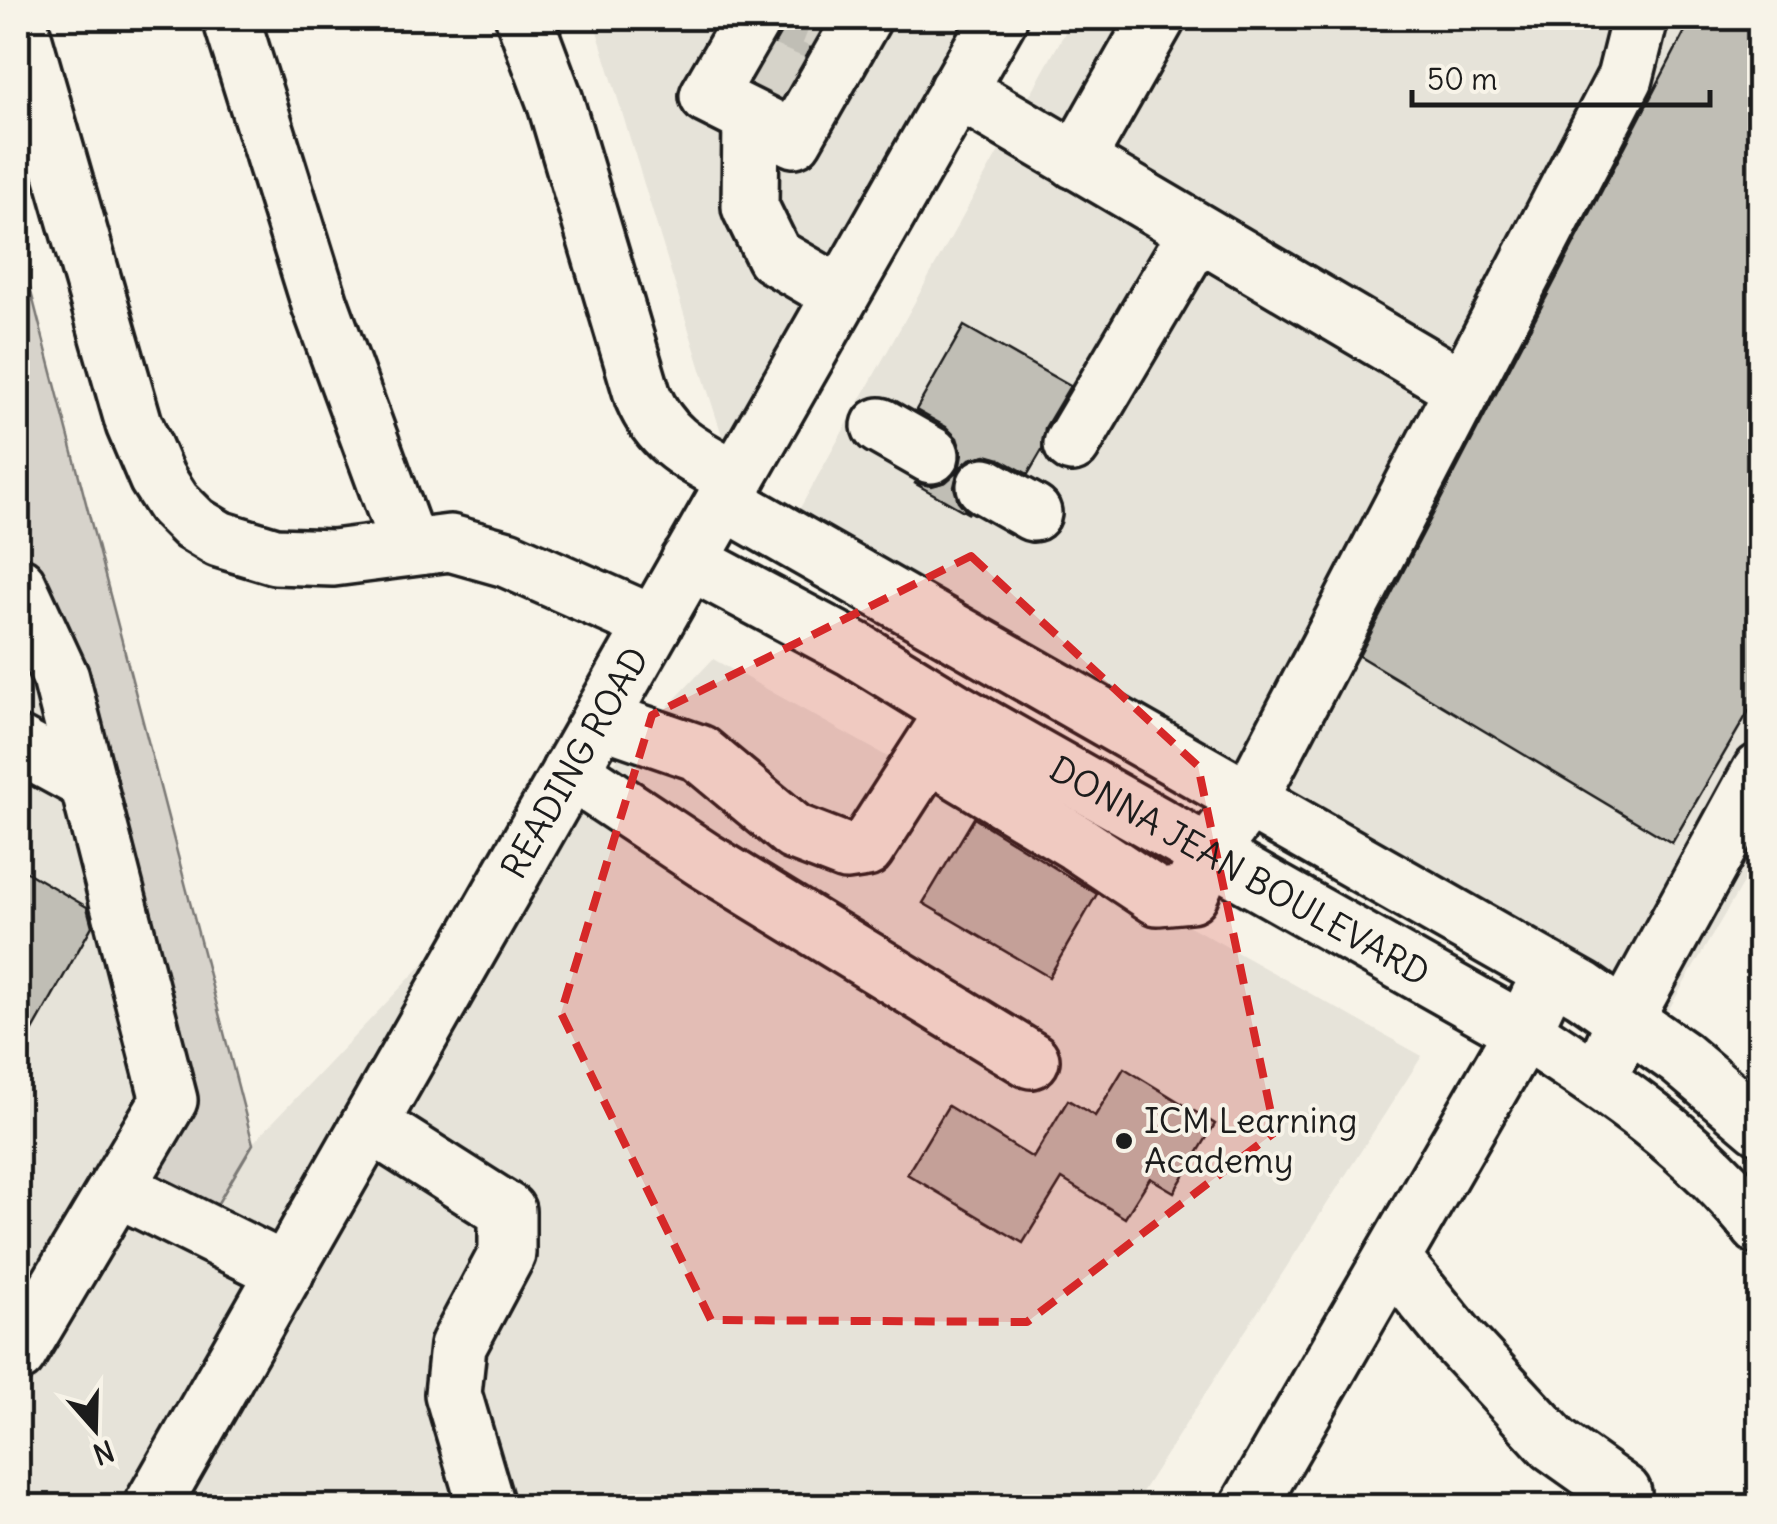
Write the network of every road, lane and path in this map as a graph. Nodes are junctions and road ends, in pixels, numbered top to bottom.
1 (230, 18) edge
2 (524, 18) edge
3 (998, 18) edge
4 (1157, 18) edge
5 (1640, 18) edge
6 (18, 19) edge
7 (848, 26) edge
8 (769, 63) edge
9 (957, 90) junction
10 (750, 119) junction
11 (1076, 161) junction
12 (1197, 232) junction
13 (841, 294) junction
14 (1463, 388) junction
15 (880, 426) dead end
16 (1072, 444) dead end
17 (931, 455) dead end
18 (985, 486) dead end
19 (730, 490) junction
20 (1033, 513) dead end
21 (409, 547) junction
22 (690, 561) junction
23 (18, 585) edge
24 (654, 624) junction
25 (600, 719) junction
26 (942, 732) junction
27 (18, 744) edge
28 (570, 771) junction
29 (1760, 772) edge
30 (88, 783) junction
31 (1250, 798) junction
32 (1208, 853) junction
33 (1550, 972) junction
34 (1624, 1019) junction
35 (1524, 1031) junction
36 (1031, 1060) dead end
37 (1599, 1080) junction
38 (370, 1124) junction
39 (1760, 1126) edge
40 (1710, 1172) junction
41 (117, 1188) junction
42 (1760, 1227) edge
43 (1392, 1259) junction
44 (286, 1272) junction
45 (18, 1354) edge
46 (1623, 1493) dead end
47 (152, 1506) edge
48 (486, 1506) edge
49 (1249, 1506) edge

1 - 21 street
2 - 19 street, DONNA JEAN BOULEVARD
3 - 9 street, READING ROAD
4 - 11 street
5 - 14 street
6 - 21 street
7 - 8 street
8 - 10 street
8 - 10 street
9 - 11 street
9 - 13 street, READING ROAD
10 - 13 street
11 - 12 street
12 - 14 street
12 - 16 street
13 - 19 street, READING ROAD
14 - 31 street
15 - 17 street
18 - 20 street
19 - 22 street, READING ROAD
19 - 31 street, DONNA JEAN BOULEVARD
21 - 24 street
22 - 24 street, READING ROAD
22 - 26 street, DONNA JEAN BOULEVARD
23 - 30 street
24 - 25 street, READING ROAD
25 - 26 street
25 - 28 street, READING ROAD
26 - 32 street, DONNA JEAN BOULEVARD
27 - 30 street
28 - 36 street
28 - 38 street, READING ROAD
29 - 34 street
30 - 41 street
31 - 32 street
31 - 33 street, DONNA JEAN BOULEVARD
32 - 35 street, DONNA JEAN BOULEVARD
33 - 34 street, DONNA JEAN BOULEVARD
33 - 35 street
34 - 37 street
34 - 39 street, DONNA JEAN BOULEVARD
35 - 37 street, DONNA JEAN BOULEVARD
35 - 43 street
37 - 40 street, DONNA JEAN BOULEVARD
38 - 44 street, READING ROAD
38 - 48 street
39 - 40 street
40 - 42 street, DONNA JEAN BOULEVARD
41 - 44 street
41 - 45 street
43 - 46 street
43 - 49 street
44 - 47 street, READING ROAD

